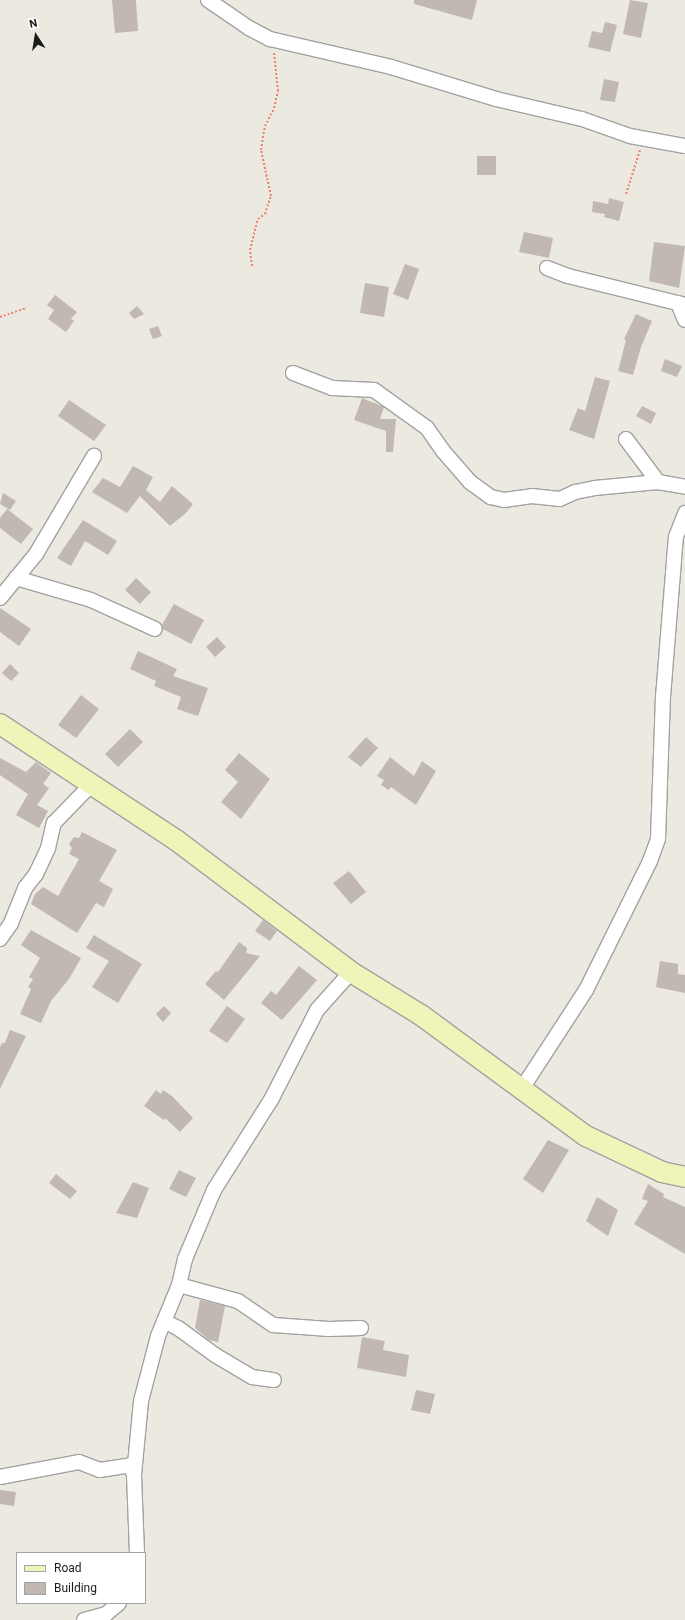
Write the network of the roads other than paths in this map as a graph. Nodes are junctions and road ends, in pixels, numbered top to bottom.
1 (208, 0) edge
2 (685, 146) edge
3 (547, 268) dead end
4 (682, 304) edge
5 (685, 320) edge
6 (293, 373) dead end
7 (626, 439) dead end
8 (94, 456) dead end
9 (658, 482) junction
10 (685, 487) edge
11 (685, 513) edge
12 (16, 578) junction
13 (0, 598) edge
14 (155, 629) dead end
15 (0, 724) edge
16 (88, 781) junction
17 (0, 939) edge
18 (351, 972) junction
19 (521, 1090) junction
20 (685, 1177) edge
21 (179, 1285) junction
22 (164, 1321) junction
23 (361, 1328) dead end
24 (274, 1380) dead end
25 (134, 1474) junction
26 (0, 1478) edge
27 (137, 1552) edge
28 (118, 1604) edge
29 (84, 1620) edge

1 - 2 street
3 - 4 street
4 - 5 street
6 - 9 street
7 - 9 street
8 - 12 street
9 - 10 street
11 - 19 street
12 - 13 street
12 - 14 street
15 - 16 street
16 - 17 street
16 - 18 street
18 - 19 street
18 - 21 street
19 - 20 street
21 - 22 street
21 - 23 street
22 - 24 street
22 - 25 street
25 - 26 street
25 - 27 street
28 - 29 street

